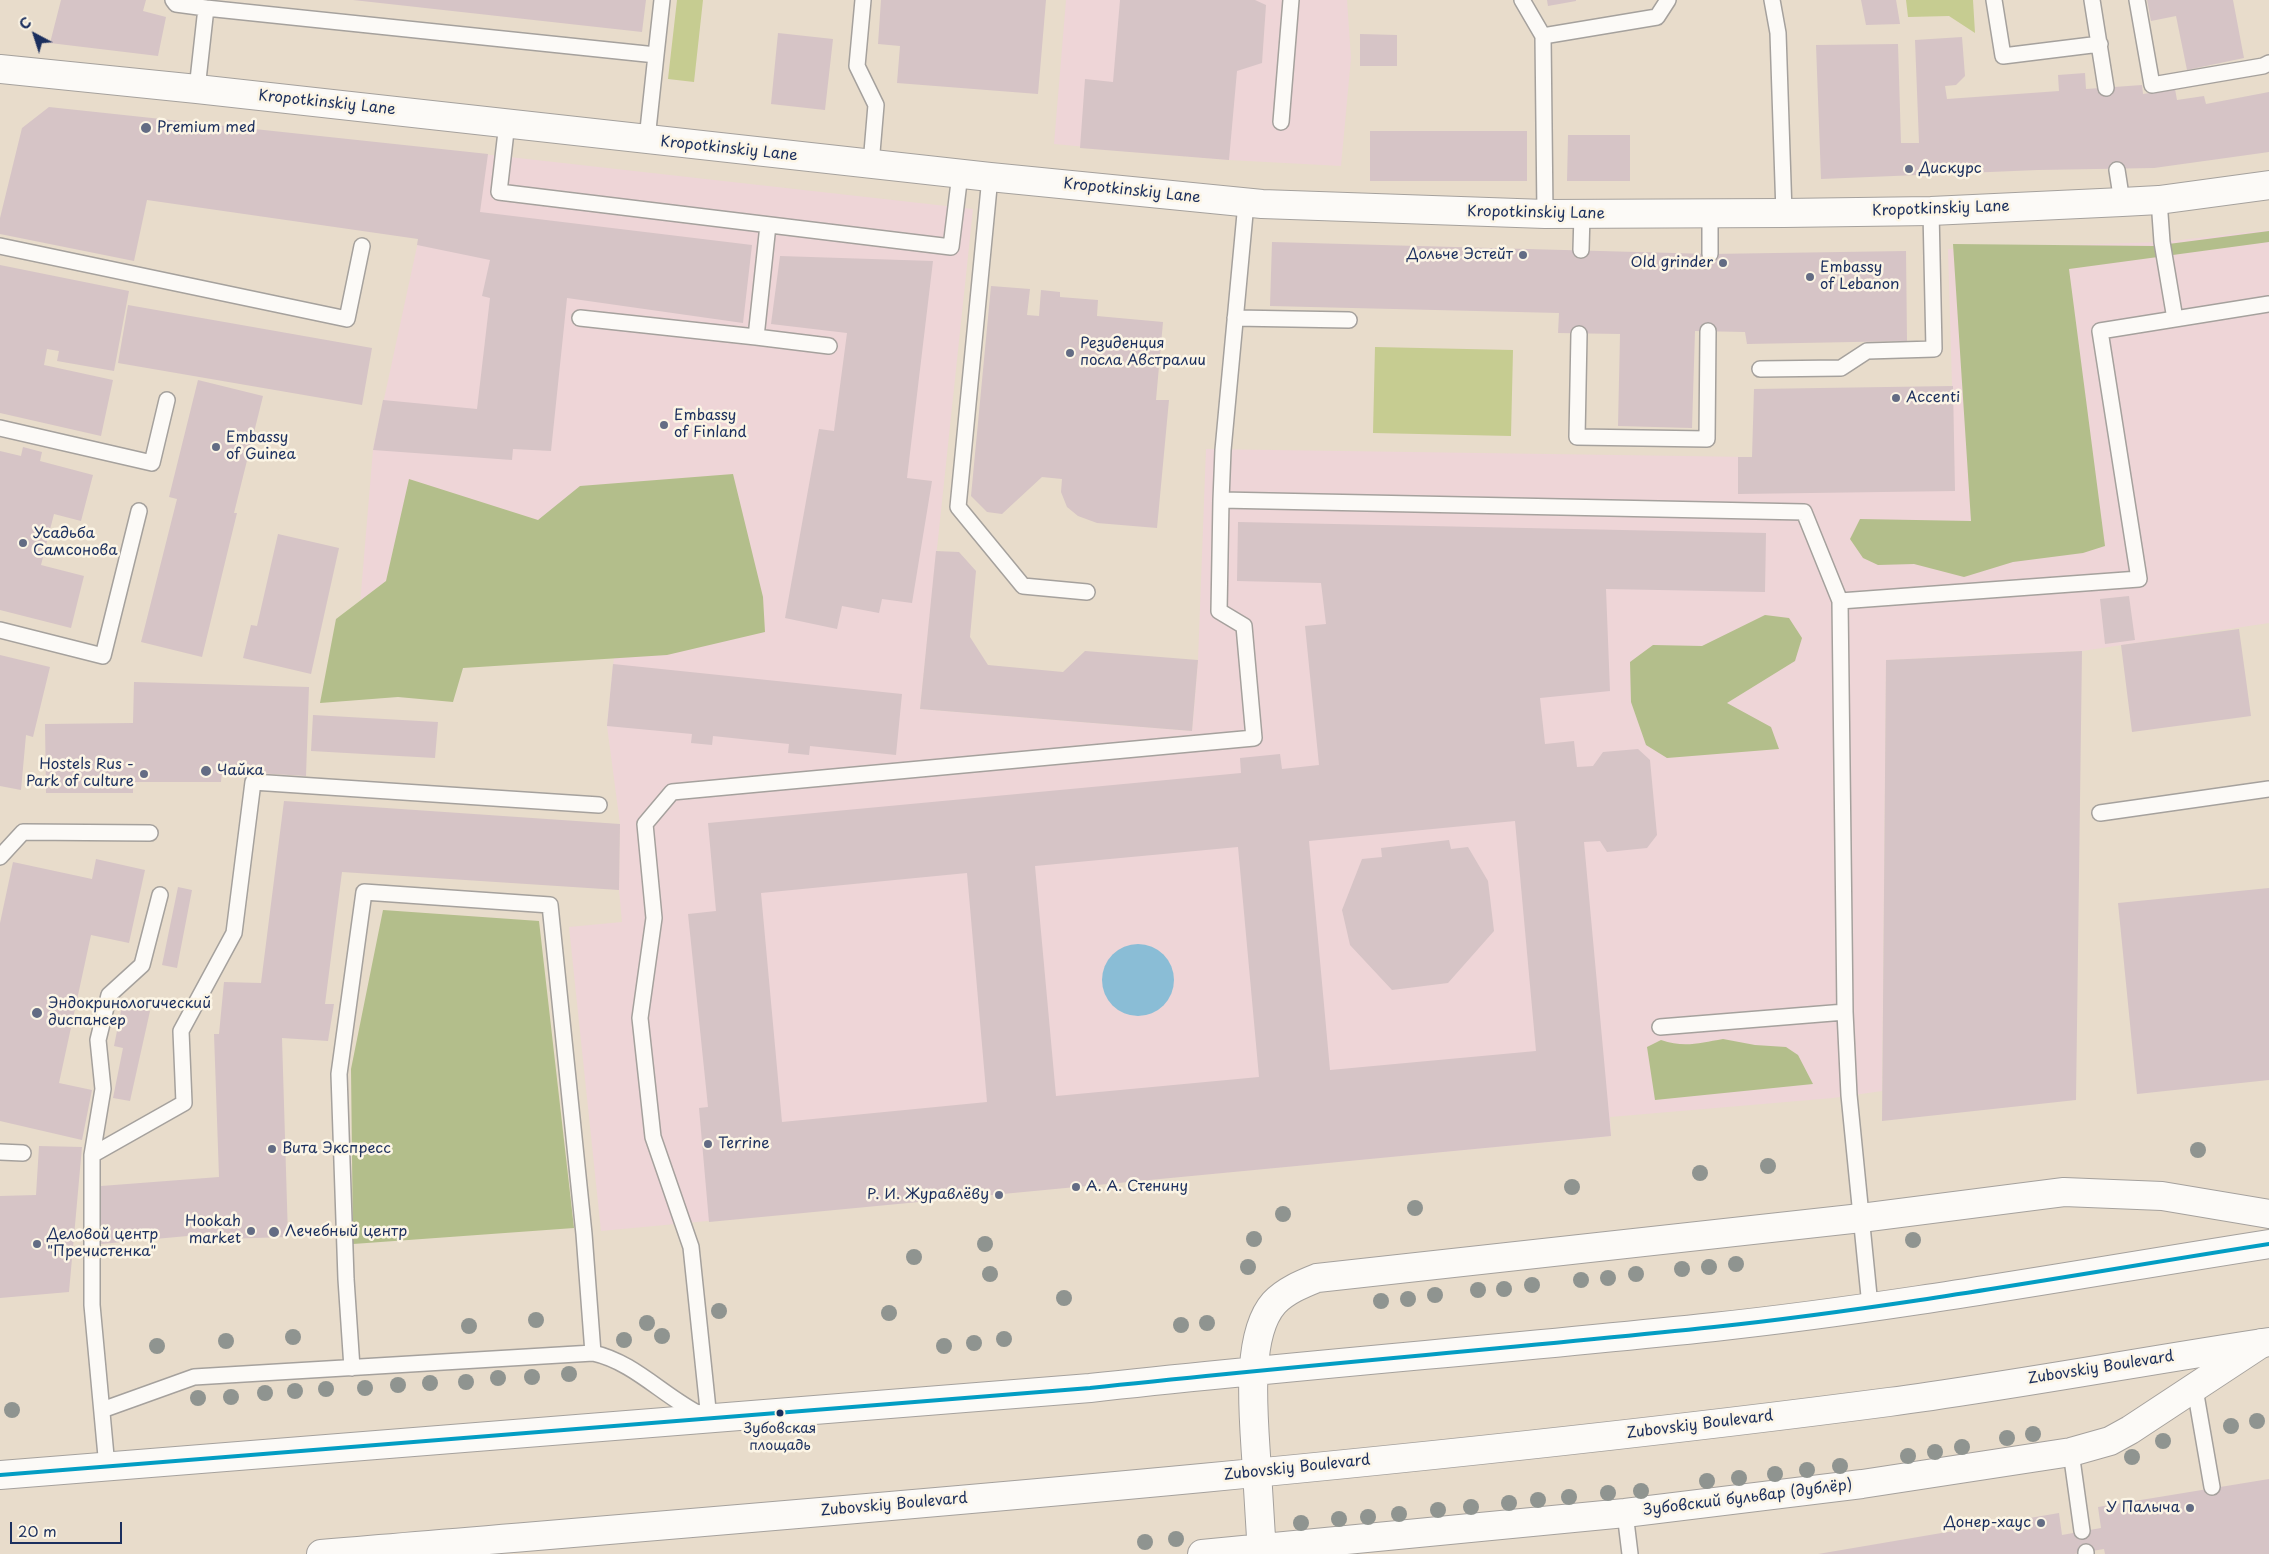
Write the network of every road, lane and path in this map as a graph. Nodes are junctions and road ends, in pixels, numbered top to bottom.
1 (173, 0) edge
2 (662, 0) edge
3 (863, 0) edge
4 (1291, 0) edge
5 (1522, 0) edge
6 (1668, 0) edge
7 (1772, 0) edge
8 (1994, 0) edge
9 (2092, 0) edge
10 (2137, 0) edge
11 (206, 8) junction
12 (1543, 36) junction
13 (2100, 44) junction
14 (656, 55) junction
15 (2269, 62) edge
16 (0, 69) edge
17 (197, 88) junction
18 (2106, 88) dead end
19 (1281, 122) dead end
20 (507, 123) junction
21 (647, 140) junction
22 (871, 164) junction
23 (2117, 170) dead end
24 (960, 174) junction
25 (990, 177) junction
26 (2269, 185) edge
27 (2159, 200) junction
28 (2122, 202) junction
29 (1246, 203) junction
30 (1931, 211) junction
31 (1710, 213) junction
32 (1545, 214) junction
33 (1582, 214) junction
34 (1784, 214) junction
35 (768, 224) junction
36 (0, 246) edge
37 (362, 246) dead end
38 (1581, 250) dead end
39 (1710, 254) dead end
40 (2269, 304) edge
41 (580, 318) dead end
42 (1235, 318) junction
43 (2175, 319) junction
44 (1349, 320) dead end
45 (1708, 331) dead end
46 (1579, 334) dead end
47 (756, 337) junction
48 (829, 346) dead end
49 (1760, 370) dead end
50 (167, 400) dead end
51 (0, 428) edge
52 (1221, 500) junction
53 (139, 512) dead end
54 (1087, 592) dead end
55 (1840, 601) junction
56 (0, 630) edge
57 (2269, 789) edge
58 (598, 805) dead end
59 (2100, 813) dead end
60 (150, 833) dead end
61 (0, 857) edge
62 (160, 895) dead end
63 (1845, 1012) junction
64 (1660, 1027) dead end
65 (0, 1152) edge
66 (23, 1154) dead end
67 (92, 1155) junction
68 (2269, 1214) edge
69 (1861, 1218) junction
70 (2269, 1244) edge
71 (1870, 1306) junction
72 (2265, 1342) edge
73 (593, 1352) junction
74 (352, 1368) junction
75 (1253, 1370) junction
76 (2195, 1389) junction
77 (102, 1410) junction
78 (709, 1419) junction
79 (2071, 1452) junction
80 (106, 1467) junction
81 (1256, 1472) junction
82 (0, 1475) edge
83 (2212, 1488) dead end
84 (1625, 1513) junction
85 (2082, 1531) dead end
86 (1262, 1551) edge
87 (321, 1554) edge
88 (1202, 1554) edge
89 (1630, 1554) edge

1 - 11 lane
2 - 14 lane
3 - 22 lane
4 - 19 lane
5 - 12 lane
6 - 12 lane
7 - 34 lane
8 - 13 lane
9 - 13 lane
10 - 15 lane
11 - 14 lane
11 - 17 lane
12 - 32 lane
13 - 18 lane
14 - 21 lane
16 - 17 main road, Kropotkinskiy Lane
17 - 20 main road, Kropotkinskiy Lane
20 - 21 main road, Kropotkinskiy Lane
20 - 35 lane
21 - 22 main road, Kropotkinskiy Lane
22 - 24 main road, Kropotkinskiy Lane
23 - 28 lane
24 - 25 main road, Kropotkinskiy Lane
24 - 35 lane
25 - 29 main road, Kropotkinskiy Lane
25 - 54 lane
26 - 27 main road, Kropotkinskiy Lane
27 - 28 main road, Kropotkinskiy Lane
27 - 43 lane
28 - 30 main road, Kropotkinskiy Lane
29 - 32 main road, Kropotkinskiy Lane
29 - 42 lane
30 - 34 main road, Kropotkinskiy Lane
30 - 49 lane
31 - 33 main road, Kropotkinskiy Lane
31 - 34 main road, Kropotkinskiy Lane
31 - 39 lane
32 - 33 main road, Kropotkinskiy Lane
33 - 38 lane
35 - 47 lane
36 - 37 lane
40 - 43 lane
41 - 47 lane
42 - 44 lane
42 - 52 lane
43 - 55 lane
45 - 46 lane
47 - 48 lane
50 - 51 lane
52 - 55 lane
52 - 78 lane
53 - 56 lane
55 - 63 lane
57 - 59 lane
58 - 67 lane
60 - 61 lane
62 - 67 lane
63 - 64 lane
63 - 69 lane
65 - 66 lane
67 - 77 lane
68 - 69 main road
69 - 71 lane
69 - 75 main road
70 - 71 main road
71 - 75 main road
72 - 76 main road, Зубовский бульвар (дублёр)
72 - 81 main road, Zubovskiy Boulevard
73 - 74 lane
73 - 74 lane
73 - 78 lane
74 - 77 lane
75 - 78 main road
75 - 81 main road
76 - 79 main road, Зубовский бульвар (дублёр)
76 - 83 lane
77 - 80 lane
78 - 80 main road
79 - 84 main road, Зубовский бульвар (дублёр)
79 - 85 lane
80 - 82 main road
81 - 86 main road
81 - 87 main road, Zubovskiy Boulevard
84 - 86 main road, Зубовский бульвар (дублёр)
84 - 89 lane
86 - 88 main road, Зубовский бульвар (дублёр)

